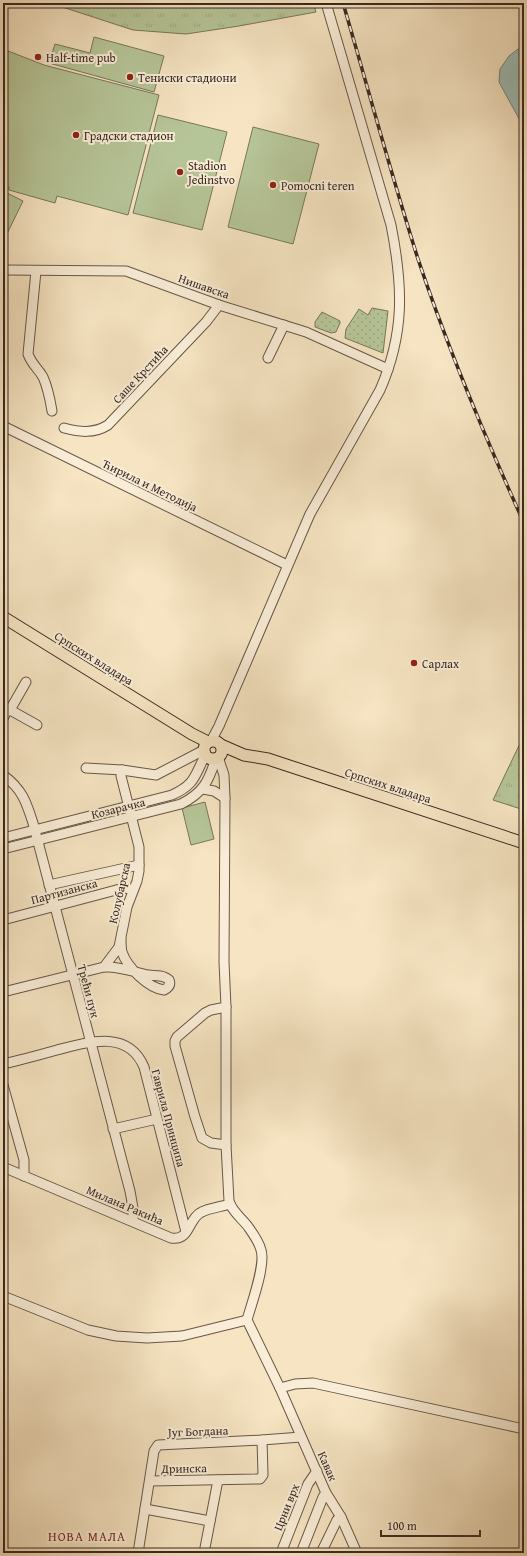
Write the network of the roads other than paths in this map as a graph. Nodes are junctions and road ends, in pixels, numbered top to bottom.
1 (326, 3) edge
2 (3, 270) edge
3 (36, 271) junction
4 (219, 305) junction
5 (284, 325) junction
6 (268, 358) dead end
7 (388, 369) junction
8 (52, 411) dead end
9 (3, 426) edge
10 (64, 428) dead end
11 (287, 565) junction
12 (3, 617) edge
13 (26, 682) dead end
14 (7, 708) edge
15 (3, 718) edge
16 (37, 725) dead end
17 (213, 749) junction
18 (86, 768) dead end
19 (122, 770) junction
20 (3, 775) edge
21 (202, 789) junction
22 (225, 798) junction
23 (128, 806) junction
24 (131, 817) junction
25 (35, 830) junction
26 (3, 838) edge
27 (38, 840) junction
28 (524, 843) edge
29 (3, 849) edge
30 (139, 865) junction
31 (49, 885) junction
32 (132, 890) junction
33 (55, 906) junction
34 (3, 920) edge
35 (121, 939) junction
36 (104, 967) junction
37 (72, 974) junction
38 (3, 992) edge
39 (226, 1007) junction
40 (90, 1042) junction
41 (3, 1064) edge
42 (3, 1085) edge
43 (157, 1119) junction
44 (113, 1129) junction
45 (226, 1145) junction
46 (3, 1167) edge
47 (24, 1176) junction
48 (230, 1204) junction
49 (133, 1221) junction
50 (186, 1232) junction
51 (3, 1296) edge
52 (247, 1320) junction
53 (280, 1388) junction
54 (524, 1429) edge
55 (301, 1437) junction
56 (262, 1440) junction
57 (316, 1471) junction
58 (218, 1480) junction
59 (150, 1481) junction
60 (326, 1492) junction
61 (145, 1509) junction
62 (340, 1517) junction
63 (210, 1521) junction
64 (138, 1553) edge
65 (204, 1553) edge
66 (281, 1553) edge
67 (300, 1553) edge
68 (322, 1553) edge
69 (356, 1553) edge

1 - 7 street
2 - 3 street, Нишавска
3 - 4 street, Нишавска
3 - 8 street
4 - 5 street, Нишавска
4 - 10 street, Саше Крстића
5 - 6 street
5 - 7 street, Нишавска
7 - 11 street
9 - 11 street, Ћирила и Методија
11 - 17 street
12 - 17 main road, Српских владара
13 - 14 street
14 - 15 street
14 - 16 street
17 - 19 street
17 - 21 street, Козарачка
17 - 22 street
17 - 23 street, Козарачка
17 - 28 main road, Српских владара
18 - 19 street
19 - 23 street
20 - 25 street, Трећи пук
21 - 22 street
21 - 24 street, Козарачка
22 - 39 street
23 - 24 street, Колубарска
23 - 25 street, Козарачка
24 - 27 street, Козарачка
24 - 30 street, Колубарска
25 - 26 street, Козарачка
25 - 27 street, Трећи пук
27 - 29 street, Козарачка
27 - 31 street, Трећи пук
30 - 31 street
30 - 32 street, Колубарска
31 - 33 street, Трећи пук
32 - 33 street, Партизанска
32 - 35 street, Колубарска
33 - 34 street, Партизанска
33 - 37 street, Трећи пук
35 - 36 street, Колубарска
35 - 36 street, Колубарска
36 - 37 street, Колубарска
37 - 38 street, Колубарска
37 - 40 street, Трећи пук
39 - 45 street
39 - 45 street
40 - 41 street, Гаврила Принципа
40 - 43 street, Гаврила Принципа
40 - 44 street, Трећи пук
42 - 47 street
43 - 44 street
43 - 50 street, Гаврила Принципа
44 - 49 street, Трећи пук
45 - 48 street
46 - 47 street, Милана Ракића
47 - 49 street, Милана Ракића
48 - 50 street
48 - 52 street
49 - 50 street, Милана Ракића
51 - 52 street
52 - 53 street, Кавак
53 - 54 street
53 - 55 street, Кавак
55 - 56 street, Југ Богдана
55 - 57 street, Кавак
56 - 58 street, Дринска
56 - 59 street, Југ Богдана
57 - 60 street, Кавак
57 - 66 street, Црни врх
58 - 59 street, Дринска
58 - 63 street, Дринска
59 - 61 street, Југ Богдана
60 - 62 street, Кавак
60 - 67 street
61 - 63 street
61 - 64 street, Југ Богдана
62 - 68 street
62 - 69 street, Кавак
63 - 65 street, Дринска

